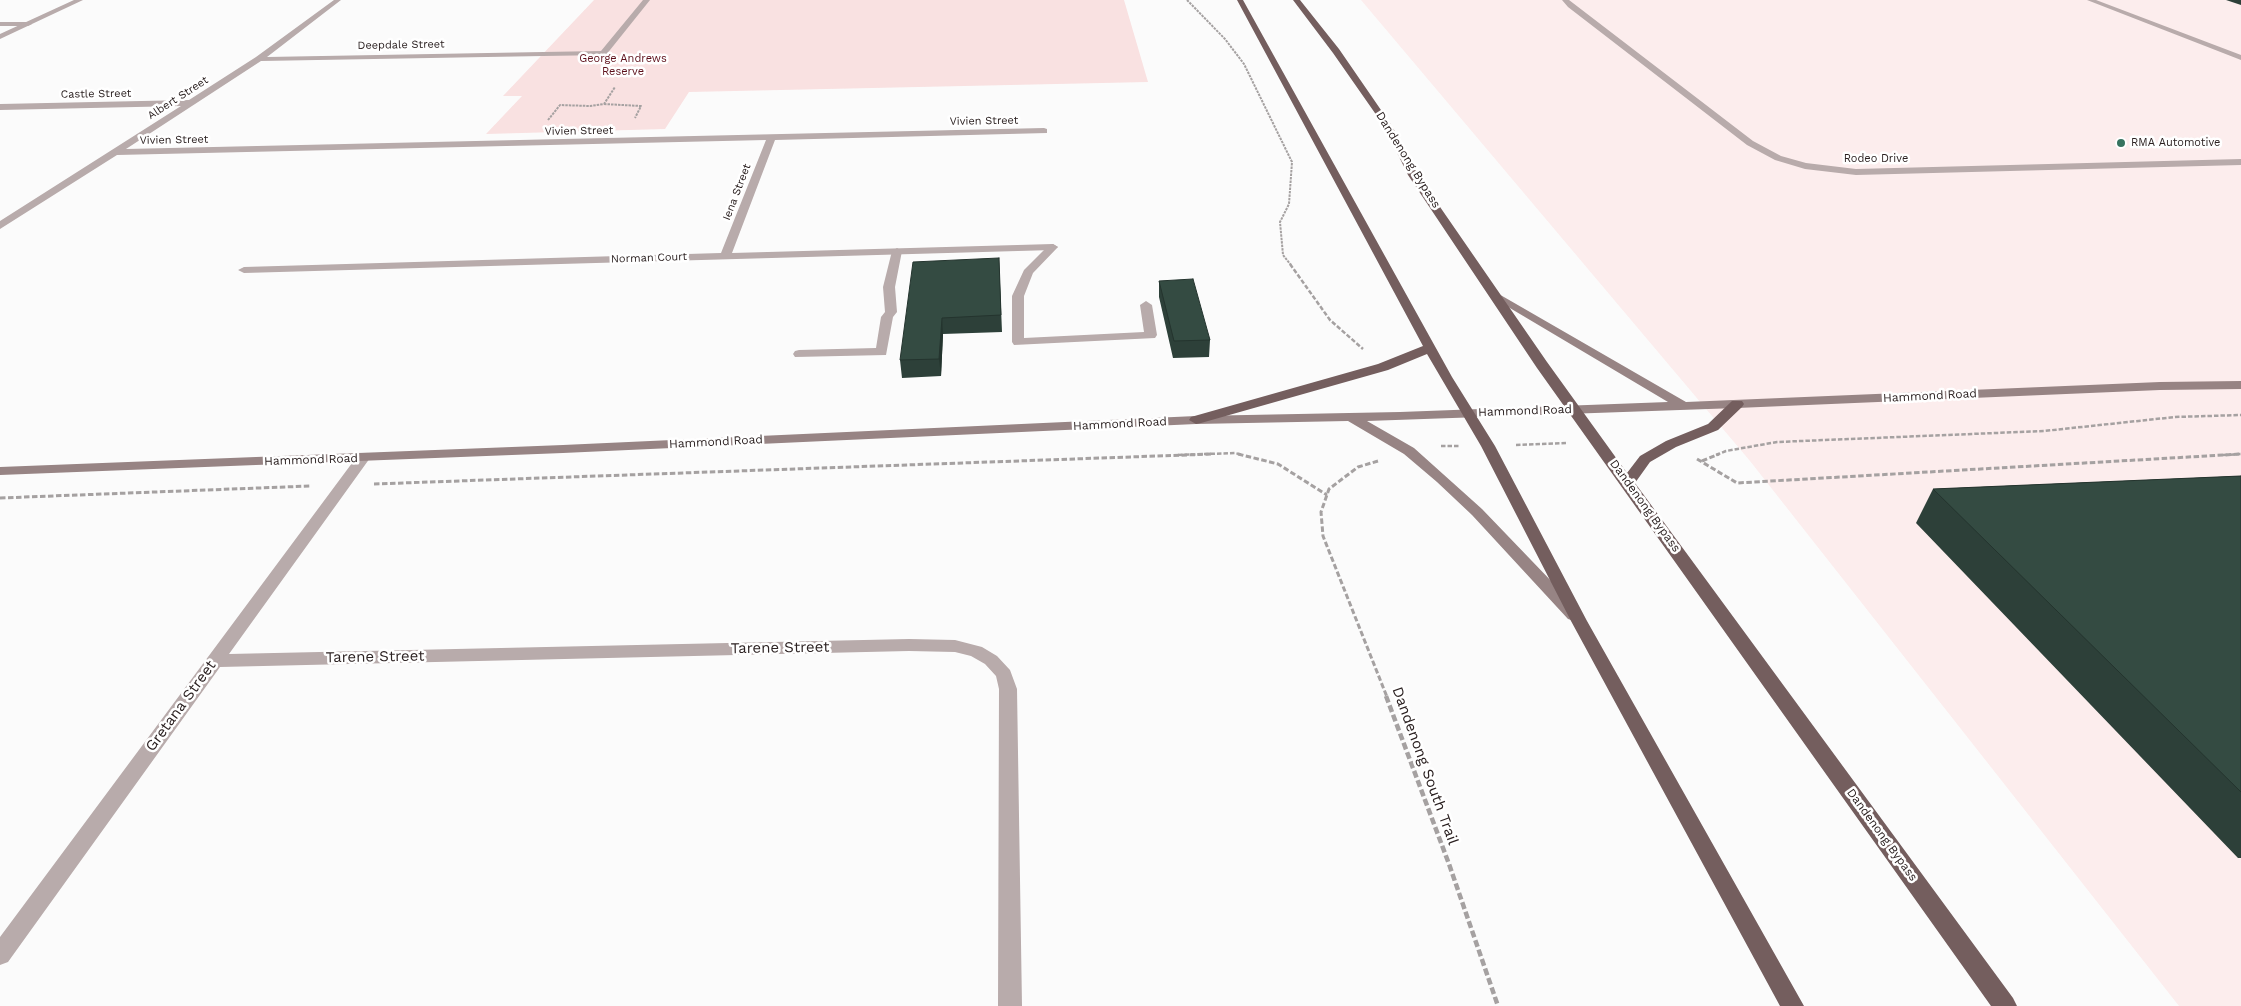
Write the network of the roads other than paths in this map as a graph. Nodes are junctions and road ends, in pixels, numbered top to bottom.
1 (80, 0) edge
2 (338, 0) edge
3 (647, 0) edge
4 (1240, 0) edge
5 (1296, 0) edge
6 (1565, 0) edge
7 (2090, 0) edge
8 (0, 24) edge
9 (28, 24) junction
10 (0, 37) edge
11 (2241, 58) edge
12 (259, 59) junction
13 (192, 103) junction
14 (0, 107) edge
15 (1044, 131) dead end
16 (771, 138) junction
17 (114, 152) junction
18 (2241, 162) edge
19 (0, 226) edge
20 (897, 251) junction
21 (725, 256) junction
22 (244, 270) dead end
23 (1497, 296) junction
24 (1146, 306) dead end
25 (1430, 348) junction
26 (799, 354) dead end
27 (2241, 385) edge
28 (1737, 404) junction
29 (1684, 406) junction
30 (1574, 409) junction
31 (1467, 413) junction
32 (1350, 416) junction
33 (1196, 420) junction
34 (363, 458) junction
35 (0, 471) edge
36 (1628, 482) junction
37 (1579, 621) junction
38 (214, 661) junction
39 (0, 955) edge
40 (1010, 1006) edge
41 (1792, 1006) edge
42 (2005, 1006) edge

1 - 9 street
2 - 12 street, Albert Street
3 - 12 street, Deepdale Street
4 - 25 highway
5 - 23 highway, Dandenong Bypass
6 - 18 street, Rodeo Drive
7 - 11 street
8 - 9 street
9 - 10 street
12 - 13 street, Albert Street
13 - 14 street, Castle Street
13 - 17 street, Albert Street
15 - 16 street, Vivien Street
16 - 17 street, Vivien Street
16 - 21 street, Iena Street
17 - 19 street, Albert Street
20 - 21 street, Norman Court
20 - 24 street, Norman Court
20 - 26 street
21 - 22 street, Norman Court
23 - 29 main road
23 - 30 highway, Dandenong Bypass
25 - 31 highway
25 - 33 highway
27 - 28 main road, Hammond Road
28 - 29 main road, Hammond Road
28 - 36 highway
29 - 30 main road, Hammond Road
30 - 31 main road, Hammond Road
30 - 36 highway, Dandenong Bypass
31 - 32 main road, Hammond Road
31 - 37 highway
32 - 33 main road, Hammond Road
32 - 37 main road
33 - 34 main road, Hammond Road
34 - 35 main road, Hammond Road
34 - 38 street, Gretana Street
36 - 42 highway, Dandenong Bypass
37 - 41 highway
38 - 39 street, Gretana Street
38 - 40 street, Tarene Street

